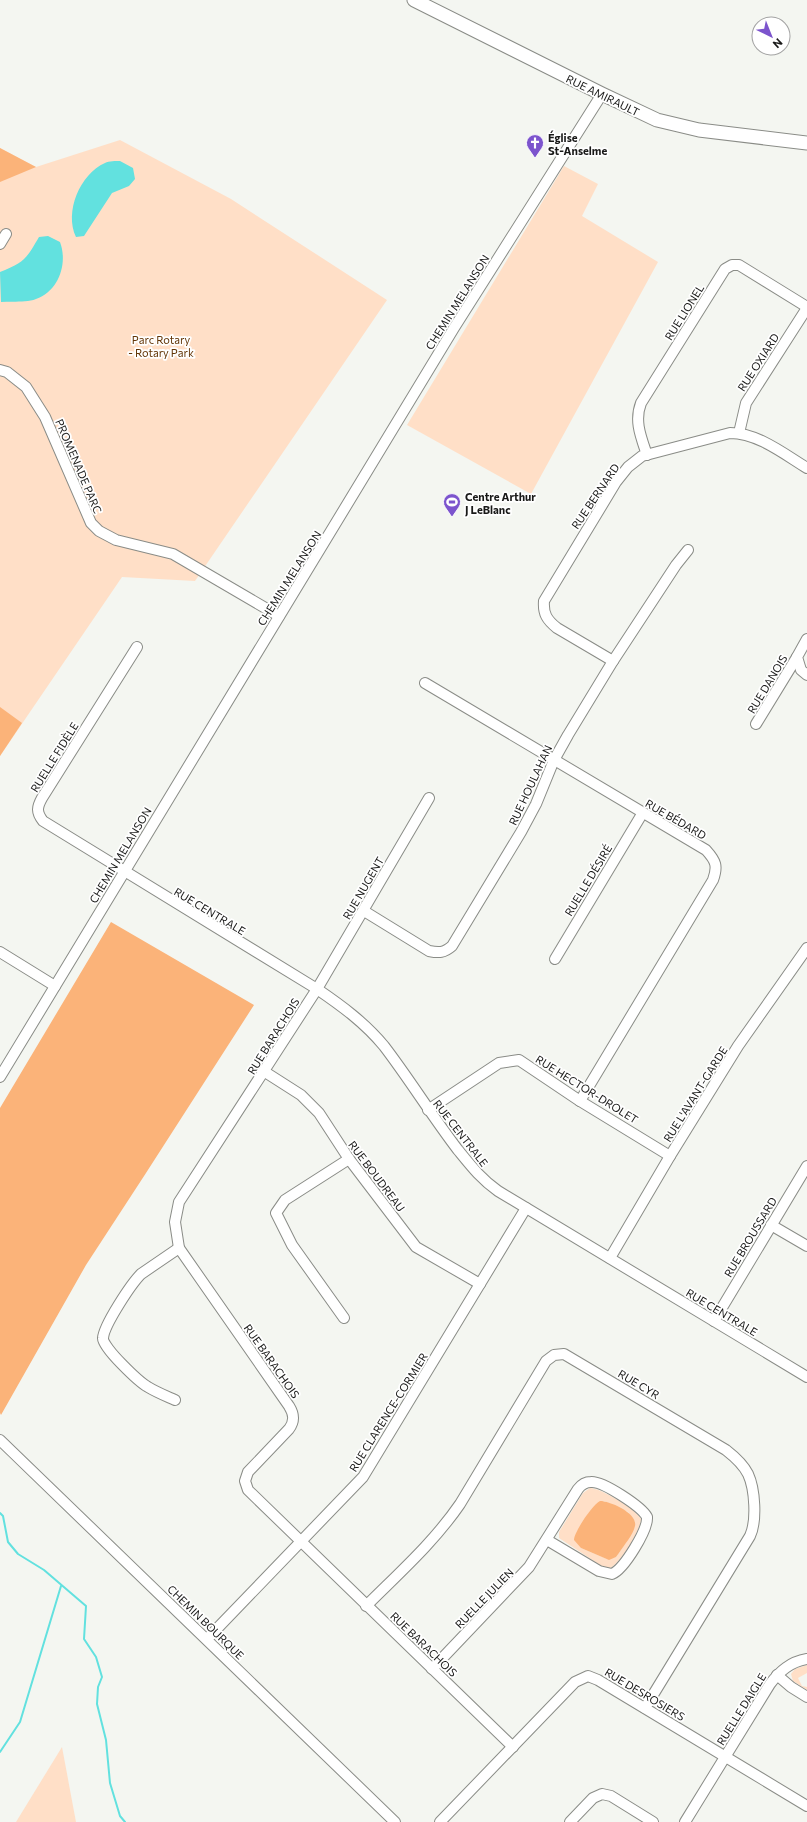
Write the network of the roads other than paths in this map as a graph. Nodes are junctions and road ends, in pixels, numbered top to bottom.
1 (414, 0) edge
2 (602, 94) junction
3 (807, 143) edge
4 (6, 234) dead end
5 (0, 244) edge
6 (807, 308) edge
7 (0, 370) edge
8 (740, 433) junction
9 (647, 455) junction
10 (807, 468) edge
11 (688, 550) dead end
12 (280, 616) junction
13 (807, 639) edge
14 (138, 647) dead end
15 (797, 657) junction
16 (612, 661) junction
17 (807, 675) edge
18 (425, 683) dead end
19 (756, 724) dead end
20 (554, 760) junction
21 (429, 798) dead end
22 (642, 814) junction
23 (124, 872) junction
24 (364, 911) junction
25 (807, 948) edge
26 (0, 952) edge
27 (555, 959) dead end
28 (55, 986) junction
29 (317, 990) junction
30 (265, 1072) junction
31 (0, 1077) edge
32 (580, 1101) junction
33 (428, 1110) junction
34 (670, 1156) junction
35 (349, 1159) junction
36 (807, 1166) edge
37 (526, 1208) junction
38 (771, 1225) junction
39 (807, 1246) edge
40 (179, 1248) junction
41 (610, 1258) junction
42 (480, 1284) junction
43 (344, 1318) dead end
44 (714, 1322) junction
45 (807, 1377) edge
46 (176, 1400) dead end
47 (0, 1440) edge
48 (548, 1540) junction
49 (301, 1542) junction
50 (366, 1606) junction
51 (207, 1639) junction
52 (807, 1659) edge
53 (432, 1669) junction
54 (777, 1675) junction
55 (807, 1697) edge
56 (645, 1708) junction
57 (513, 1747) junction
58 (725, 1756) junction
59 (807, 1806) edge
60 (395, 1822) edge
61 (440, 1822) edge
62 (570, 1822) edge
63 (653, 1822) edge
64 (685, 1822) edge

1 - 2 main road, RUE AMIRAULT
2 - 3 main road, RUE AMIRAULT
2 - 12 street, CHEMIN MELANSON
4 - 5 street
6 - 8 street, RUE OXIARD
6 - 9 street, RUE LIONEL
7 - 12 street, PROMENADE PARC
8 - 9 street, RUE BERNARD
8 - 10 street, RUE BERNARD
9 - 16 street, RUE BERNARD
11 - 16 street, RUE HOULAHAN
12 - 23 street, CHEMIN MELANSON
13 - 15 street, RUE DANOIS
14 - 23 street, RUELLE FIDÈLE
15 - 17 street, RUE DANOIS
15 - 19 street, RUE DANOIS
16 - 20 street, RUE HOULAHAN
18 - 20 street, RUE BÉDARD
20 - 22 street, RUE BÉDARD
20 - 24 street, RUE HOULAHAN
21 - 24 street, RUE NUGENT
22 - 27 street, RUELLE DÉSIRÉ
22 - 32 street, RUE BÉDARD
23 - 28 street, CHEMIN MELANSON
23 - 29 street, RUE CENTRALE
24 - 29 street, RUE NUGENT
25 - 34 street, RUE L'AVANT-GARDE
26 - 28 street
28 - 31 street, CHEMIN MELANSON
29 - 30 street, RUE BARACHOIS
29 - 33 street, RUE CENTRALE
30 - 35 street, RUE BOUDREAU
30 - 40 street, RUE BARACHOIS
32 - 33 street, RUE HECTOR-DROLET
32 - 34 street, RUE HECTOR-DROLET
33 - 37 street, RUE CENTRALE
34 - 41 street, RUE L'AVANT-GARDE
35 - 42 street, RUE BOUDREAU
35 - 43 street
36 - 38 street, RUE BROUSSARD
37 - 41 street, RUE CENTRALE
37 - 42 street, RUE CLARENCE-CORMIER
38 - 39 street
38 - 44 street, RUE BROUSSARD
40 - 46 street
40 - 49 street, RUE BARACHOIS
41 - 44 street, RUE CENTRALE
42 - 49 street, RUE CLARENCE-CORMIER
44 - 45 street, RUE CENTRALE
47 - 51 street, CHEMIN BOURQUE
48 - 48 street, RUELLE JULIEN
48 - 53 street, RUELLE JULIEN
49 - 50 street, RUE BARACHOIS
49 - 51 street, RUE CLARENCE-CORMIER
50 - 53 street, RUE BARACHOIS
50 - 56 street, RUE CYR
51 - 60 street, CHEMIN BOURQUE
52 - 54 street, RUELLE DAIGLE
53 - 57 street, RUE BARACHOIS
54 - 55 street, RUELLE DAIGLE
54 - 58 street, RUELLE DAIGLE
56 - 57 street, RUE DESROSIERS
56 - 58 street, RUE DESROSIERS
57 - 61 street, RUE DESROSIERS
58 - 59 street, RUE DESROSIERS
58 - 64 street, RUELLE DAIGLE
62 - 63 street

